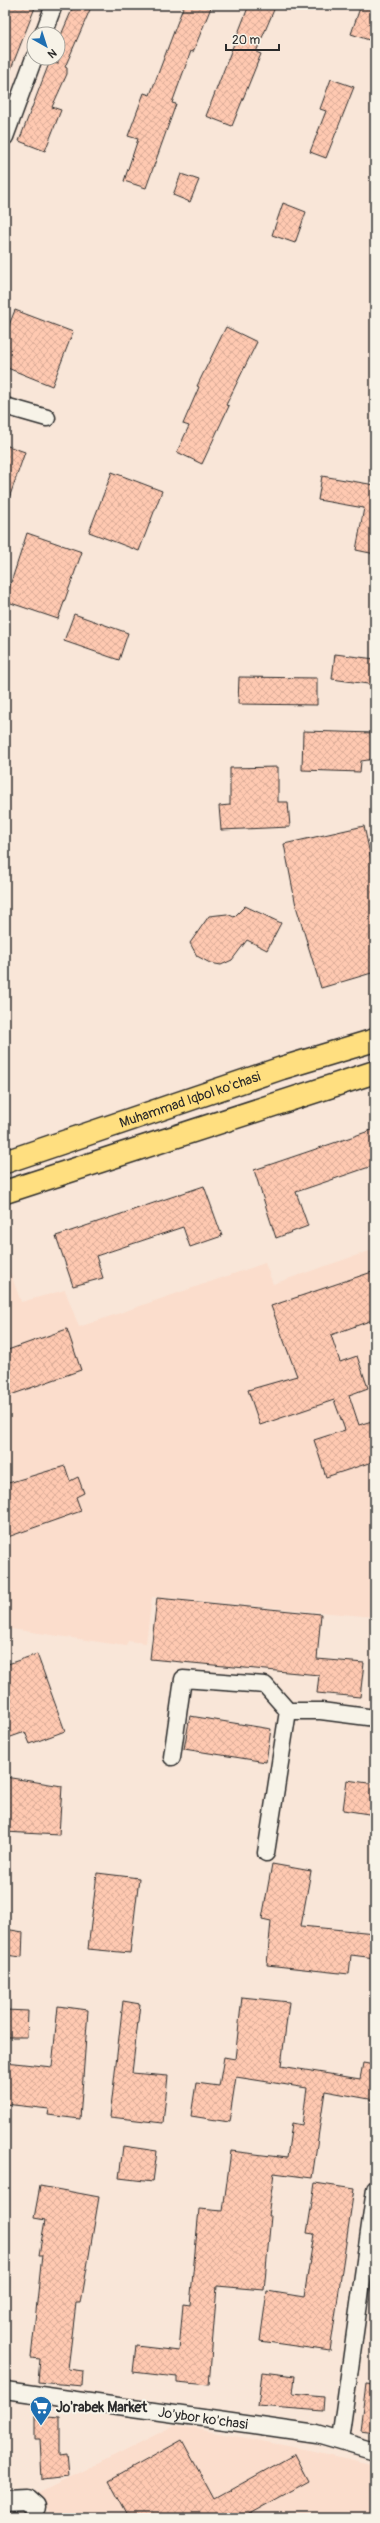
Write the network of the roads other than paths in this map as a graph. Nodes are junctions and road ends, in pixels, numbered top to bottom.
1 (54, 5) edge
2 (46, 26) edge
3 (31, 66) edge
4 (5, 137) edge
5 (5, 406) edge
6 (47, 418) dead end
7 (375, 1040) edge
8 (375, 1072) edge
9 (5, 1162) edge
10 (5, 1192) edge
11 (288, 1711) junction
12 (375, 1718) edge
13 (172, 1757) dead end
14 (266, 1853) dead end
15 (375, 2189) edge
16 (5, 2390) edge
17 (340, 2440) junction
18 (375, 2451) edge
19 (5, 2501) edge
20 (34, 2507) dead end

1 - 2 street
3 - 4 street
5 - 6 street
7 - 9 main road, Muhammad Iqbol ko'chasi
8 - 10 main road, Muhammad Iqbol ko'chasi
11 - 12 street
11 - 13 street
11 - 14 street
15 - 17 street
16 - 17 street, Jo'ybor ko'chasi
17 - 18 street, Jo'ybor ko'chasi
19 - 20 street

